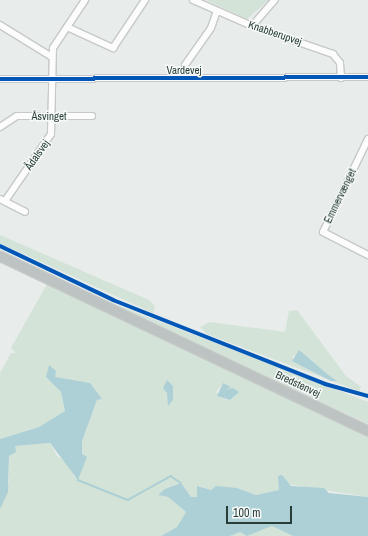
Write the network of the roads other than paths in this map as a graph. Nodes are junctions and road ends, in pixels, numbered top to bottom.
1 (85, 0) edge
2 (145, 0) edge
3 (193, 0) edge
4 (275, 0) edge
5 (217, 11) junction
6 (0, 25) edge
7 (252, 26) junction
8 (67, 27) junction
9 (52, 57) junction
10 (185, 66) dead end
11 (368, 77) edge
12 (341, 78) junction
13 (0, 79) edge
14 (52, 80) junction
15 (0, 116) edge
16 (53, 116) junction
17 (92, 116) dead end
18 (7, 120) junction
19 (0, 126) edge
20 (368, 139) edge
21 (2, 200) edge
22 (25, 212) dead end
23 (368, 255) edge
24 (0, 256) edge
25 (368, 431) edge

1 - 8 street
2 - 8 street
3 - 5 street, Knabberupvej
4 - 7 street
5 - 7 street, Knabberupvej
5 - 10 street
6 - 9 street
7 - 12 street, Knabberupvej
8 - 9 street
9 - 14 street, Ådalsvej
11 - 12 street, Vardevej
12 - 14 street, Vardevej
13 - 14 street, Vardevej
14 - 16 street, Ådalsvej
15 - 18 street
16 - 17 street, Åsvinget
16 - 18 street, Åsvinget
16 - 21 street, Ådalsvej
18 - 19 street, Åsvinget
20 - 23 street, Emmervænget
21 - 22 street
24 - 25 highway, Bredstenvej

